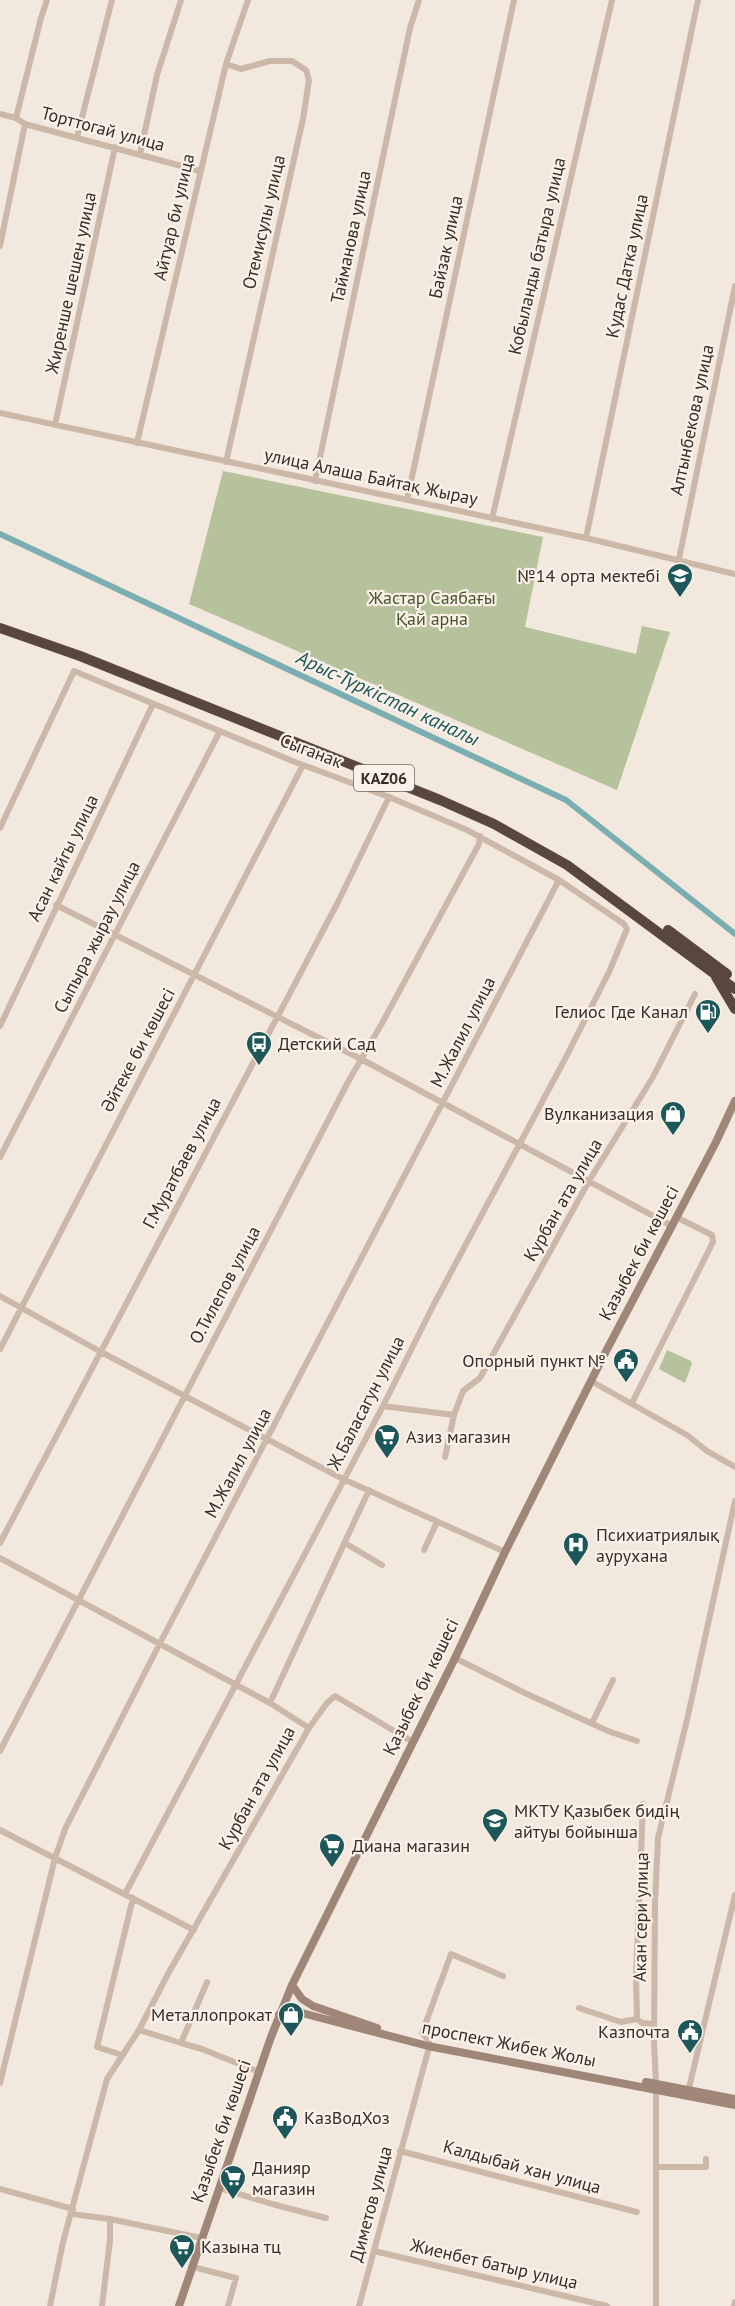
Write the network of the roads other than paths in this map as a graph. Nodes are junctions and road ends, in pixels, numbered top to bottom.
1 (47, 0) edge
2 (112, 0) edge
3 (181, 0) edge
4 (248, 0) edge
5 (419, 0) edge
6 (514, 0) edge
7 (612, 0) edge
8 (698, 0) edge
9 (226, 64) junction
10 (0, 114) edge
11 (16, 118) junction
12 (25, 124) junction
13 (77, 137) junction
14 (115, 147) junction
15 (140, 154) junction
16 (200, 171) junction
17 (0, 246) edge
18 (735, 286) edge
19 (0, 413) edge
20 (55, 425) junction
21 (137, 443) junction
22 (226, 462) junction
23 (315, 481) junction
24 (407, 500) junction
25 (492, 519) junction
26 (586, 538) junction
27 (679, 559) junction
28 (735, 574) edge
29 (0, 621) edge
30 (0, 628) edge
31 (153, 704) junction
32 (220, 731) junction
33 (303, 765) junction
34 (389, 796) junction
35 (0, 828) edge
36 (480, 836) junction
37 (559, 879) junction
38 (56, 905) junction
39 (624, 924) joint
40 (116, 934) junction
41 (714, 974) junction
42 (195, 975) junction
43 (735, 980) edge
44 (735, 989) edge
45 (695, 994) dead end
46 (735, 1009) edge
47 (277, 1015) junction
48 (0, 1026) edge
49 (362, 1059) junction
50 (735, 1101) edge
51 (443, 1103) junction
52 (519, 1144) junction
53 (0, 1157) edge
54 (589, 1181) junction
55 (676, 1217) junction
56 (672, 1226) junction
57 (0, 1296) edge
58 (22, 1308) junction
59 (0, 1349) edge
60 (101, 1352) junction
61 (591, 1381) junction
62 (184, 1396) junction
63 (632, 1403) junction
64 (383, 1406) junction
65 (454, 1415) junction
66 (267, 1440) junction
67 (445, 1457) dead end
68 (735, 1467) edge
69 (343, 1479) junction
70 (369, 1490) junction
71 (735, 1501) edge
72 (437, 1522) junction
73 (0, 1543) edge
74 (345, 1543) junction
75 (424, 1550) dead end
76 (505, 1552) junction
77 (0, 1558) edge
78 (382, 1565) dead end
79 (79, 1600) junction
80 (159, 1645) junction
81 (455, 1658) junction
82 (613, 1680) dead end
83 (236, 1683) junction
84 (270, 1703) junction
85 (592, 1723) junction
86 (309, 1728) junction
87 (637, 1741) dead end
88 (413, 1742) junction
89 (0, 1751) edge
90 (643, 1804) dead end
91 (0, 1830) edge
92 (55, 1858) junction
93 (125, 1894) junction
94 (735, 1895) edge
95 (133, 1898) junction
96 (194, 1930) junction
97 (503, 1977) dead end
98 (207, 1982) dead end
99 (292, 1985) junction
100 (579, 2008) dead end
101 (279, 2015) junction
102 (637, 2019) junction
103 (654, 2024) junction
104 (139, 2030) junction
105 (181, 2043) junction
106 (429, 2044) junction
107 (122, 2055) junction
108 (259, 2072) junction
109 (0, 2083) edge
110 (656, 2087) junction
111 (688, 2092) junction
112 (735, 2099) edge
113 (735, 2105) edge
114 (400, 2151) junction
115 (706, 2159) dead end
116 (656, 2167) junction
117 (219, 2188) junction
118 (0, 2189) edge
119 (73, 2212) junction
120 (637, 2212) dead end
121 (326, 2218) dead end
122 (110, 2219) junction
123 (201, 2238) junction
124 (374, 2251) junction
125 (193, 2267) junction
126 (50, 2306) edge
127 (102, 2306) edge
128 (179, 2306) edge
129 (228, 2306) edge
130 (359, 2306) edge
131 (607, 2306) edge
132 (656, 2306) edge

1 - 11 street
2 - 13 street
3 - 15 street
4 - 9 street, Айтуар би улица
5 - 23 street, Тайманова улица
6 - 24 street, Байзак улица
7 - 25 street, Кобыланды батыра улица
8 - 26 street, Кудас Датка улица
9 - 16 street, Айтуар би улица
9 - 22 street, Отемисулы улица
10 - 11 street, Торттогай улица
11 - 12 street, Торттогай улица
12 - 13 street, Торттогай улица
12 - 17 street
13 - 14 street, Торттогай улица
14 - 15 street, Торттогай улица
14 - 20 street, Жиренше шешен улица
15 - 16 street, Торттогай улица
16 - 21 street, Айтуар би улица
18 - 27 street, Алтынбекова улица
19 - 20 street, улица Алаша Байтақ Жырау
20 - 21 street, улица Алаша Байтақ Жырау
21 - 22 street, улица Алаша Байтақ Жырау
22 - 23 street, улица Алаша Байтақ Жырау
23 - 24 street, улица Алаша Байтақ Жырау
24 - 25 street, улица Алаша Байтақ Жырау
25 - 26 street, улица Алаша Байтақ Жырау
26 - 27 street, улица Алаша Байтақ Жырау
27 - 28 street, улица Алаша Байтақ Жырау
29 - 43 highway, KАZ06
30 - 41 highway, KАZ06
31 - 32 street, Сыганак
31 - 35 street, Сыганак
31 - 38 street, Асан кайгы улица
32 - 33 street, Сыганак
32 - 40 street, Сыпыра жырау улица
33 - 34 street, Сыганак
33 - 42 street, Әйтеке би көшесі
34 - 36 street, Сыганак
34 - 47 street, Г.Муратбаев улица
36 - 37 street, Сыганак
36 - 49 street, О.Тилепов улица
37 - 39 street, Сыганак
37 - 51 street, М.Жалил улица
38 - 40 street
38 - 48 street, Асан кайгы улица
39 - 52 street, Ж.Баласагун улица
40 - 42 street
40 - 53 street, Сыпыра жырау улица
41 - 44 highway, KАZ06
41 - 46 highway
42 - 47 street
42 - 58 street, Әйтеке би көшесі
45 - 54 street, Курбан ата улица
47 - 49 street
47 - 60 street, Г.Муратбаев улица
49 - 51 street
49 - 62 street, О.Тилепов улица
50 - 55 main road, Қазыбек би көшесі
51 - 52 street
51 - 66 street, М.Жалил улица
52 - 54 street
52 - 64 street, Ж.Баласагун улица
54 - 56 street
54 - 65 street, Курбан ата улица
55 - 56 main road, Қазыбек би көшесі
55 - 63 street
56 - 61 main road, Қазыбек би көшесі
57 - 58 street
58 - 59 street, Әйтеке би көшесі
58 - 60 street
60 - 62 street
60 - 73 street, Г.Муратбаев улица
61 - 63 street
61 - 76 main road, Қазыбек би көшесі
62 - 66 street
62 - 79 street, О.Тилепов улица
63 - 68 street
64 - 65 street
64 - 69 street, Ж.Баласагун улица
65 - 67 street, Курбан ата улица
66 - 69 street
66 - 80 street, М.Жалил улица
69 - 70 street
69 - 83 street, Ж.Баласагун улица
70 - 72 street
70 - 74 street, Курбан ата улица
71 - 103 street, Акан сери улица
72 - 75 street
72 - 76 street
74 - 78 street
74 - 84 street, Курбан ата улица
76 - 81 main road, Қазыбек би көшесі
77 - 79 street
79 - 80 street
79 - 89 street, О.Тилепов улица
80 - 83 street
80 - 92 street, М.Жалил улица
81 - 85 street
81 - 88 main road, Қазыбек би көшесі
82 - 85 street
83 - 84 street
83 - 93 street, Ж.Баласагун улица
84 - 86 street, Курбан ата улица
85 - 87 street
86 - 88 street
86 - 96 street, Курбан ата улица
88 - 99 main road, Қазыбек би көшесі
90 - 102 street
91 - 92 street
92 - 93 street
92 - 109 street, М.Жалил улица
93 - 95 street
94 - 111 street
95 - 96 street
95 - 107 street
96 - 104 street, Курбан ата улица
97 - 106 street, Диметов улица
98 - 105 street
99 - 101 main road, Қазыбек би көшесі
99 - 106 main road, проспект Жибек Жолы
100 - 102 street
101 - 106 main road, проспект Жибек Жолы
101 - 108 main road, Қазыбек би көшесі
102 - 103 street
103 - 110 street, Акан сери улица
104 - 105 street
104 - 107 street, Курбан ата улица
105 - 108 street
106 - 110 main road, проспект Жибек Жолы
106 - 114 street, Диметов улица
107 - 119 street
108 - 117 main road, Қазыбек би көшесі
110 - 111 main road, проспект Жибек Жолы
110 - 116 street, Акан сери улица
111 - 112 main road, проспект Жибек Жолы
111 - 113 main road, проспект Жибек Жолы
114 - 120 street, Калдыбай хан улица
114 - 124 street, Диметов улица
115 - 116 street
116 - 132 street, Акан сери улица
117 - 121 street
117 - 123 main road, Қазыбек би көшесі
118 - 119 street
119 - 122 street
119 - 126 street
122 - 123 street
122 - 127 street
123 - 125 main road, Қазыбек би көшесі
124 - 130 street, Диметов улица
124 - 131 street, Жиенбет батыр улица
125 - 128 main road, Қазыбек би көшесі
125 - 129 street

